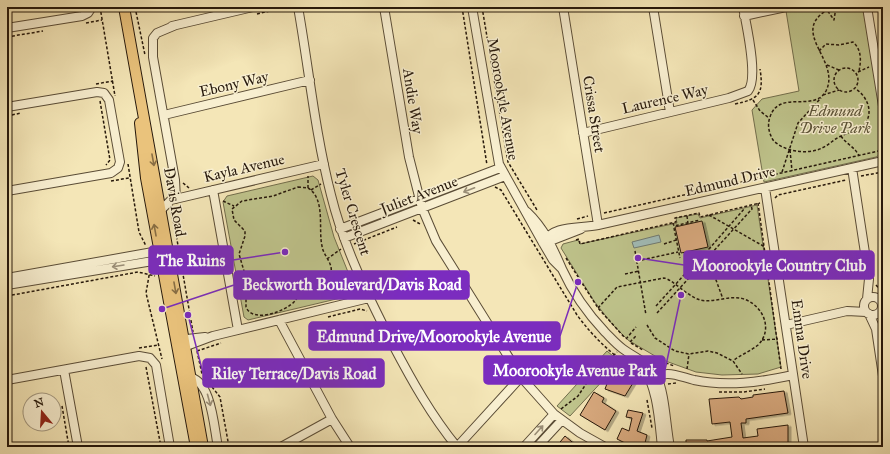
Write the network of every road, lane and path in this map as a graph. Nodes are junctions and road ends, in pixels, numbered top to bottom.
1 (92, 7) edge
2 (100, 7) edge
3 (124, 7) edge
4 (135, 7) edge
5 (286, 7) edge
6 (298, 7) edge
7 (384, 7) edge
8 (472, 7) edge
9 (482, 7) edge
10 (563, 7) edge
11 (653, 7) edge
12 (743, 7) edge
13 (786, 7) edge
14 (825, 7) edge
15 (835, 7) edge
16 (867, 7) edge
17 (827, 10) junction
18 (254, 11) edge
19 (744, 16) junction
20 (176, 25) junction
21 (7, 28) edge
22 (146, 48) junction
23 (818, 51) junction
24 (150, 59) junction
25 (827, 65) junction
26 (839, 70) junction
27 (859, 72) dead end
28 (880, 72) edge
29 (310, 80) junction
30 (137, 81) junction
31 (856, 89) junction
32 (839, 90) junction
33 (823, 95) junction
34 (102, 96) junction
35 (116, 97) dead end
36 (821, 98) junction
37 (753, 100) dead end
38 (883, 106) edge
39 (7, 107) edge
40 (670, 112) junction
41 (164, 115) junction
42 (769, 118) junction
43 (583, 133) junction
44 (841, 136) junction
45 (790, 150) junction
46 (883, 150) edge
47 (859, 156) junction
48 (507, 157) junction
49 (883, 161) edge
50 (127, 164) dead end
51 (324, 164) junction
52 (487, 164) dead end
53 (499, 164) junction
54 (99, 167) dead end
55 (852, 168) junction
56 (792, 171) junction
57 (883, 172) edge
58 (782, 173) junction
59 (505, 176) junction
60 (854, 178) junction
61 (175, 180) junction
62 (157, 188) junction
63 (765, 188) junction
64 (213, 190) junction
65 (7, 191) edge
66 (186, 197) junction
67 (173, 199) junction
68 (419, 199) junction
69 (767, 201) junction
70 (758, 203) junction
71 (751, 205) junction
72 (684, 206) junction
73 (422, 208) junction
74 (744, 209) dead end
75 (161, 210) junction
76 (596, 214) junction
77 (686, 215) junction
78 (709, 215) junction
79 (541, 216) dead end
80 (575, 219) dead end
81 (700, 220) dead end
82 (407, 223) dead end
83 (673, 223) junction
84 (428, 224) junction
85 (688, 224) junction
86 (598, 225) junction
87 (400, 226) dead end
88 (728, 226) junction
89 (674, 228) dead end
90 (340, 229) junction
91 (733, 229) junction
92 (678, 240) junction
93 (546, 241) junction
94 (574, 241) dead end
95 (345, 242) junction
96 (664, 244) dead end
97 (765, 247) junction
98 (635, 251) dead end
99 (678, 252) junction
100 (711, 254) junction
101 (164, 255) junction
102 (565, 256) dead end
103 (148, 257) junction
104 (680, 258) dead end
105 (327, 259) junction
106 (637, 261) junction
107 (693, 265) dead end
108 (700, 266) junction
109 (639, 271) junction
110 (173, 273) junction
111 (625, 274) dead end
112 (149, 275) junction
113 (327, 276) junction
114 (7, 278) edge
115 (868, 279) junction
116 (641, 282) junction
117 (7, 285) edge
118 (675, 285) junction
119 (679, 289) junction
120 (7, 296) edge
121 (879, 297) edge
122 (369, 298) junction
123 (724, 299) junction
124 (866, 300) junction
125 (356, 302) junction
126 (656, 306) dead end
127 (598, 308) junction
128 (882, 309) edge
129 (847, 311) junction
130 (657, 313) dead end
131 (867, 313) junction
132 (646, 315) dead end
133 (279, 320) junction
134 (648, 325) dead end
135 (786, 325) junction
136 (636, 327) dead end
137 (876, 329) junction
138 (238, 330) junction
139 (637, 335) dead end
140 (788, 337) junction
141 (778, 339) junction
142 (762, 340) junction
143 (185, 343) junction
144 (621, 347) junction
145 (643, 350) dead end
146 (689, 354) junction
147 (661, 361) dead end
148 (732, 361) junction
149 (163, 364) dead end
150 (146, 367) dead end
151 (676, 367) dead end
152 (64, 370) junction
153 (687, 370) junction
154 (778, 370) dead end
155 (679, 372) junction
156 (693, 372) dead end
157 (793, 375) junction
158 (742, 376) dead end
159 (883, 376) edge
160 (187, 377) junction
161 (521, 377) junction
162 (205, 378) dead end
163 (7, 380) edge
164 (656, 380) junction
165 (210, 385) dead end
166 (62, 404) dead end
167 (557, 410) junction
168 (564, 417) junction
169 (332, 419) junction
170 (69, 447) edge
171 (78, 447) edge
172 (161, 447) edge
173 (170, 447) edge
174 (196, 447) edge
175 (203, 447) edge
176 (218, 447) edge
177 (229, 447) edge
178 (281, 447) edge
179 (350, 447) edge
180 (457, 447) edge
181 (524, 447) edge
182 (537, 447) edge
183 (605, 447) edge
184 (662, 447) edge
185 (670, 447) edge
186 (804, 447) edge

1 - 21 street
2 - 35 path
3 - 30 main road, Davis Road
4 - 22 path
5 - 18 path
6 - 29 street, Tyler Crescent
7 - 68 street, Andie Way
8 - 53 street, Moorookyle Avenue
9 - 48 path
10 - 43 street, Crissa Street
11 - 40 street
12 - 19 street, Laurence Way
13 - 19 street
14 - 17 path
15 - 17 path
15 - 17 path
16 - 28 street
17 - 23 path
18 - 20 street
19 - 40 street, Laurence Way
20 - 22 street
20 - 24 street
22 - 24 street
22 - 24 path
23 - 25 path
23 - 27 path
24 - 41 street
25 - 26 path
25 - 33 path
26 - 31 path
26 - 32 path
28 - 38 street
29 - 41 street, Ebony Way
29 - 51 street, Tyler Crescent
30 -> 62 main road, Davis Road
101 -> 30 main road, Davis Road
31 - 32 path
31 - 44 path
32 - 33 path
33 - 36 path
34 - 39 street
34 - 54 path
34 - 65 street
36 - 42 path
36 - 45 path
37 - 42 path
40 - 43 street, Laurence Way
41 - 61 street
42 - 45 path
43 - 76 street, Crissa Street
44 - 45 path
44 - 47 path
45 - 56 path
45 - 58 path
46 - 47 path
47 - 56 path
48 - 53 path
48 - 79 path
49 - 55 street, Edmund Drive
50 - 103 path
51 - 64 street, Kayla Avenue
51 - 90 street, Tyler Crescent
52 - 53 path
53 - 59 street, Moorookyle Avenue
53 - 68 street, Juliet Avenue
55 - 60 street
55 - 63 street, Edmund Drive
56 - 58 path
57 - 60 path
58 - 76 path
59 -> 73 street, Juliet Avenue
59 - 93 street, Moorookyle Avenue
60 - 69 path
60 - 115 street
61 - 66 street
61 - 67 street
62 - 67 street
62 - 75 main road, Davis Road
63 - 69 street, Emma Drive
63 - 72 street, Edmund Drive
64 - 66 street, Kayla Avenue
64 - 138 street
66 - 67 street, Kayla Avenue
67 - 75 street
67 - 110 path
68 - 73 street, Andie Way
68 - 90 street, Juliet Avenue
69 - 70 path
69 - 135 street, Emma Drive
70 - 71 path
70 - 97 path
71 - 78 path
71 - 91 path
72 - 77 path
72 - 86 street, Edmund Drive
73 - 84 street, Andie Way
73 - 95 street, Juliet Avenue
74 - 88 path
75 - 101 main road, Davis Road
76 - 80 path
76 - 86 street, Crissa Street
77 - 78 path
77 - 83 path
77 - 85 path
78 - 88 path
81 - 85 path
82 - 84 path
83 - 85 path
83 - 94 path
84 - 161 street, Andie Way
86 - 93 street, Edmund Drive
87 - 95 path
88 - 91 path
88 - 100 path
89 - 92 path
90 - 95 street, Tyler Crescent
91 - 97 path
91 - 100 path
92 - 96 path
92 - 99 path
93 - 144 street, Moorookyle Avenue
95 - 105 path
95 - 122 street, Tyler Crescent
97 - 141 path
98 - 106 path
99 - 104 path
99 - 106 path
100 - 108 path
101 - 103 street
101 - 110 main road, Davis Road
102 - 127 path
103 - 112 path
103 - 114 street
103 -> 117 street
105 - 113 path
105 - 113 path
106 - 109 path
107 - 118 path
108 - 119 path
108 - 123 path
109 - 111 path
109 - 116 path
110 - 112 path
110 - 143 main road, Davis Road
110 - 143 path
112 - 120 path
112 - 149 path
113 - 125 path
115 - 121 street
115 - 124 street
116 - 118 path
116 - 127 path
116 - 132 path
118 - 119 path
118 - 126 path
119 - 123 path
119 - 130 path
121 - 124 street
121 - 128 street
122 - 125 street
122 - 180 street, Tyler Crescent
123 - 142 path
124 - 129 street
124 - 131 street
125 - 133 street
127 - 136 path
128 - 131 street
128 - 137 street
129 - 131 street
129 - 135 street
131 - 137 street
133 - 138 street
133 - 169 street
134 - 146 path
135 - 140 street, Emma Drive
137 - 159 street
138 - 143 street
139 - 145 path
140 - 141 path
140 - 157 street, Emma Drive
141 - 142 path
141 - 154 path
142 - 148 path
143 - 160 main road, Davis Road
143 - 162 path
144 - 164 street, Moorookyle Avenue
144 - 167 path
146 - 148 path
146 - 153 path
147 - 151 path
148 - 158 path
150 - 172 path
152 - 163 street
152 - 171 street
152 - 173 street
153 - 155 path
153 - 156 path
155 - 157 street
155 - 164 street
157 - 186 street, Emma Drive
160 - 174 main road, Davis Road
160 - 175 main road, Davis Road
160 -> 176 street
161 - 167 street, Andie Way
161 - 180 street
164 - 184 street, Moorookyle Avenue
164 - 185 street, Moorookyle Avenue
165 - 177 path
166 - 170 path
167 - 168 street, Andie Way
167 - 168 path
181 -> 167 street
168 - 182 street
168 - 183 street, Andie Way
169 - 178 street
169 - 179 street

